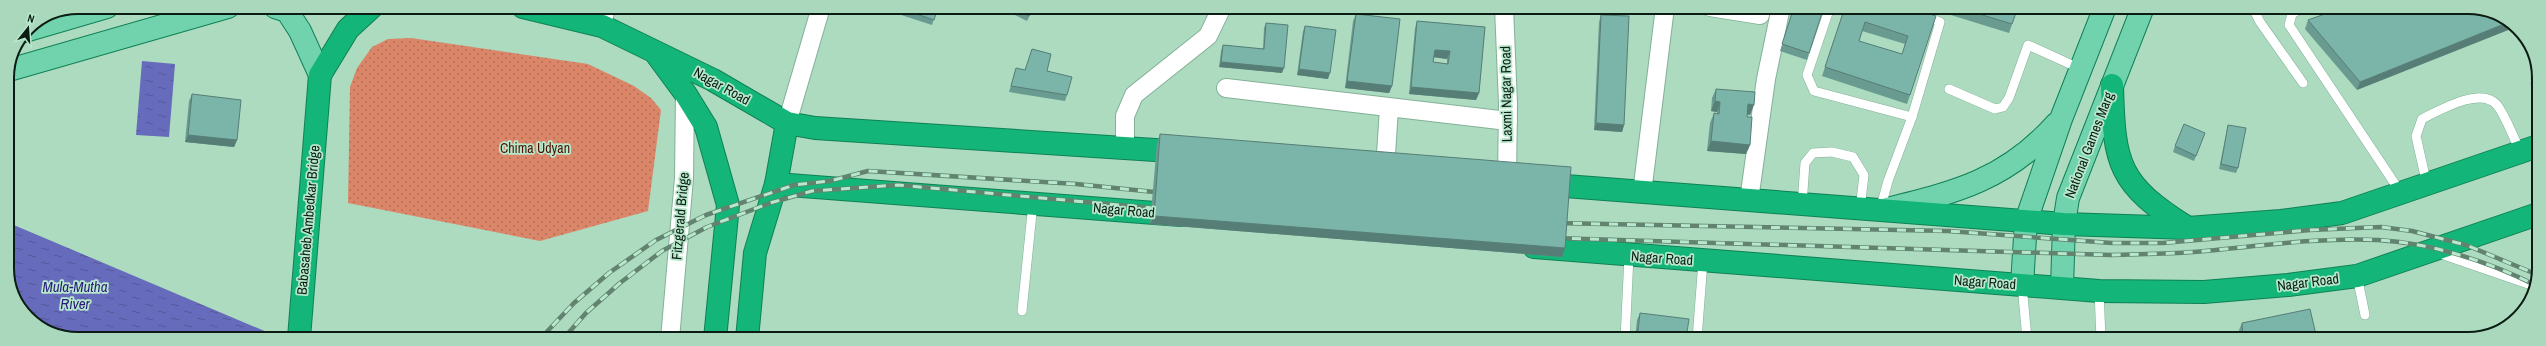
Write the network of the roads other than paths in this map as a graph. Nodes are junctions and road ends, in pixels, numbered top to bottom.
1 (83, 14) edge
2 (204, 14) edge
3 (289, 14) edge
4 (364, 14) edge
5 (586, 14) edge
6 (819, 14) edge
7 (1219, 14) edge
8 (1504, 14) edge
9 (1664, 14) edge
10 (1754, 14) edge
11 (1780, 14) edge
12 (1828, 14) edge
13 (1920, 14) edge
14 (2103, 14) edge
15 (2141, 14) edge
16 (2256, 14) edge
17 (2292, 14) edge
18 (1760, 15) dead end
19 (604, 16) edge
20 (48, 24) edge
21 (655, 52) junction
22 (15, 68) edge
23 (2081, 69) junction
24 (320, 75) junction
25 (2303, 83) dead end
26 (2112, 85) junction
27 (1226, 88) dead end
28 (1948, 88) dead end
29 (685, 93) junction
30 (1389, 108) junction
31 (1912, 117) junction
32 (2061, 119) junction
33 (1508, 121) junction
34 (787, 123) junction
35 (1125, 147) junction
36 (2529, 149) edge
37 (1203, 153) edge
38 (1361, 168) edge
39 (1385, 170) junction
40 (1407, 172) edge
41 (1484, 179) edge
42 (1507, 181) junction
43 (776, 184) junction
44 (2427, 185) junction
45 (1642, 193) junction
46 (2401, 194) junction
47 (1749, 200) junction
48 (1033, 203) junction
49 (1802, 205) junction
50 (1870, 210) junction
51 (2532, 216) edge
52 (1198, 217) edge
53 (2026, 221) junction
54 (2064, 224) junction
55 (2188, 228) junction
56 (1511, 245) edge
57 (724, 249) junction
58 (2433, 251) junction
59 (755, 253) junction
60 (1629, 256) junction
61 (1703, 261) junction
62 (2357, 276) junction
63 (2022, 285) junction
64 (2530, 285) edge
65 (2062, 288) junction
66 (2099, 291) junction
67 (1022, 311) dead end
68 (2365, 315) dead end
69 (299, 332) edge
70 (671, 332) edge
71 (716, 332) edge
72 (747, 332) edge
73 (1625, 332) edge
74 (1698, 332) edge
75 (2026, 332) edge
76 (2101, 332) edge

1 - 20 main road
2 - 22 main road
3 - 24 main road
4 - 24 highway
5 - 19 highway, Nagar Road
6 - 34 street
7 - 35 street
8 - 33 street, Laxmi Nagar Road
9 - 45 street
10 - 18 street
11 - 47 street
12 - 31 lane
13 - 31 lane
14 - 23 main road
15 - 26 main road, National Games Marg
16 - 25 lane
17 - 46 lane
19 - 21 highway, Nagar Road
21 - 29 highway
21 - 34 highway, Nagar Road
23 - 28 lane
23 - 32 main road
24 - 69 highway, Babasaheb Ambedkar Bridge
26 - 54 main road, National Games Marg
26 - 55 highway
27 - 30 street
29 - 57 highway
29 - 70 street, Fitzgerald Bridge
30 - 33 street
30 - 39 street
31 - 50 lane
32 - 50 main road
32 - 53 main road
33 - 42 street, Laxmi Nagar Road
34 - 35 highway, Nagar Road
34 - 43 highway
35 - 37 highway, Nagar Road
36 - 44 highway
36 - 44 lane
38 - 39 highway
39 - 40 highway
41 - 42 highway
42 - 45 highway
43 - 48 highway, Nagar Road
43 - 59 highway
44 - 46 highway
45 - 47 highway
46 - 55 highway
47 - 49 highway
48 - 52 highway, Nagar Road
48 - 67 lane
49 - 50 highway
49 - 50 lane
50 - 53 highway
51 - 58 highway, Nagar Road
53 - 54 highway
53 - 63 main road
54 - 55 highway
54 - 65 main road, National Games Marg
56 - 60 highway, Nagar Road
57 - 59 highway
57 - 71 highway
58 - 62 highway, Nagar Road
58 - 64 lane
59 - 72 highway
60 - 61 highway, Nagar Road
60 - 73 lane
61 - 63 highway, Nagar Road
61 - 74 lane
62 - 66 highway, Nagar Road
62 - 68 lane
63 - 65 highway, Nagar Road
63 - 75 lane
65 - 66 highway, Nagar Road
66 - 76 lane

